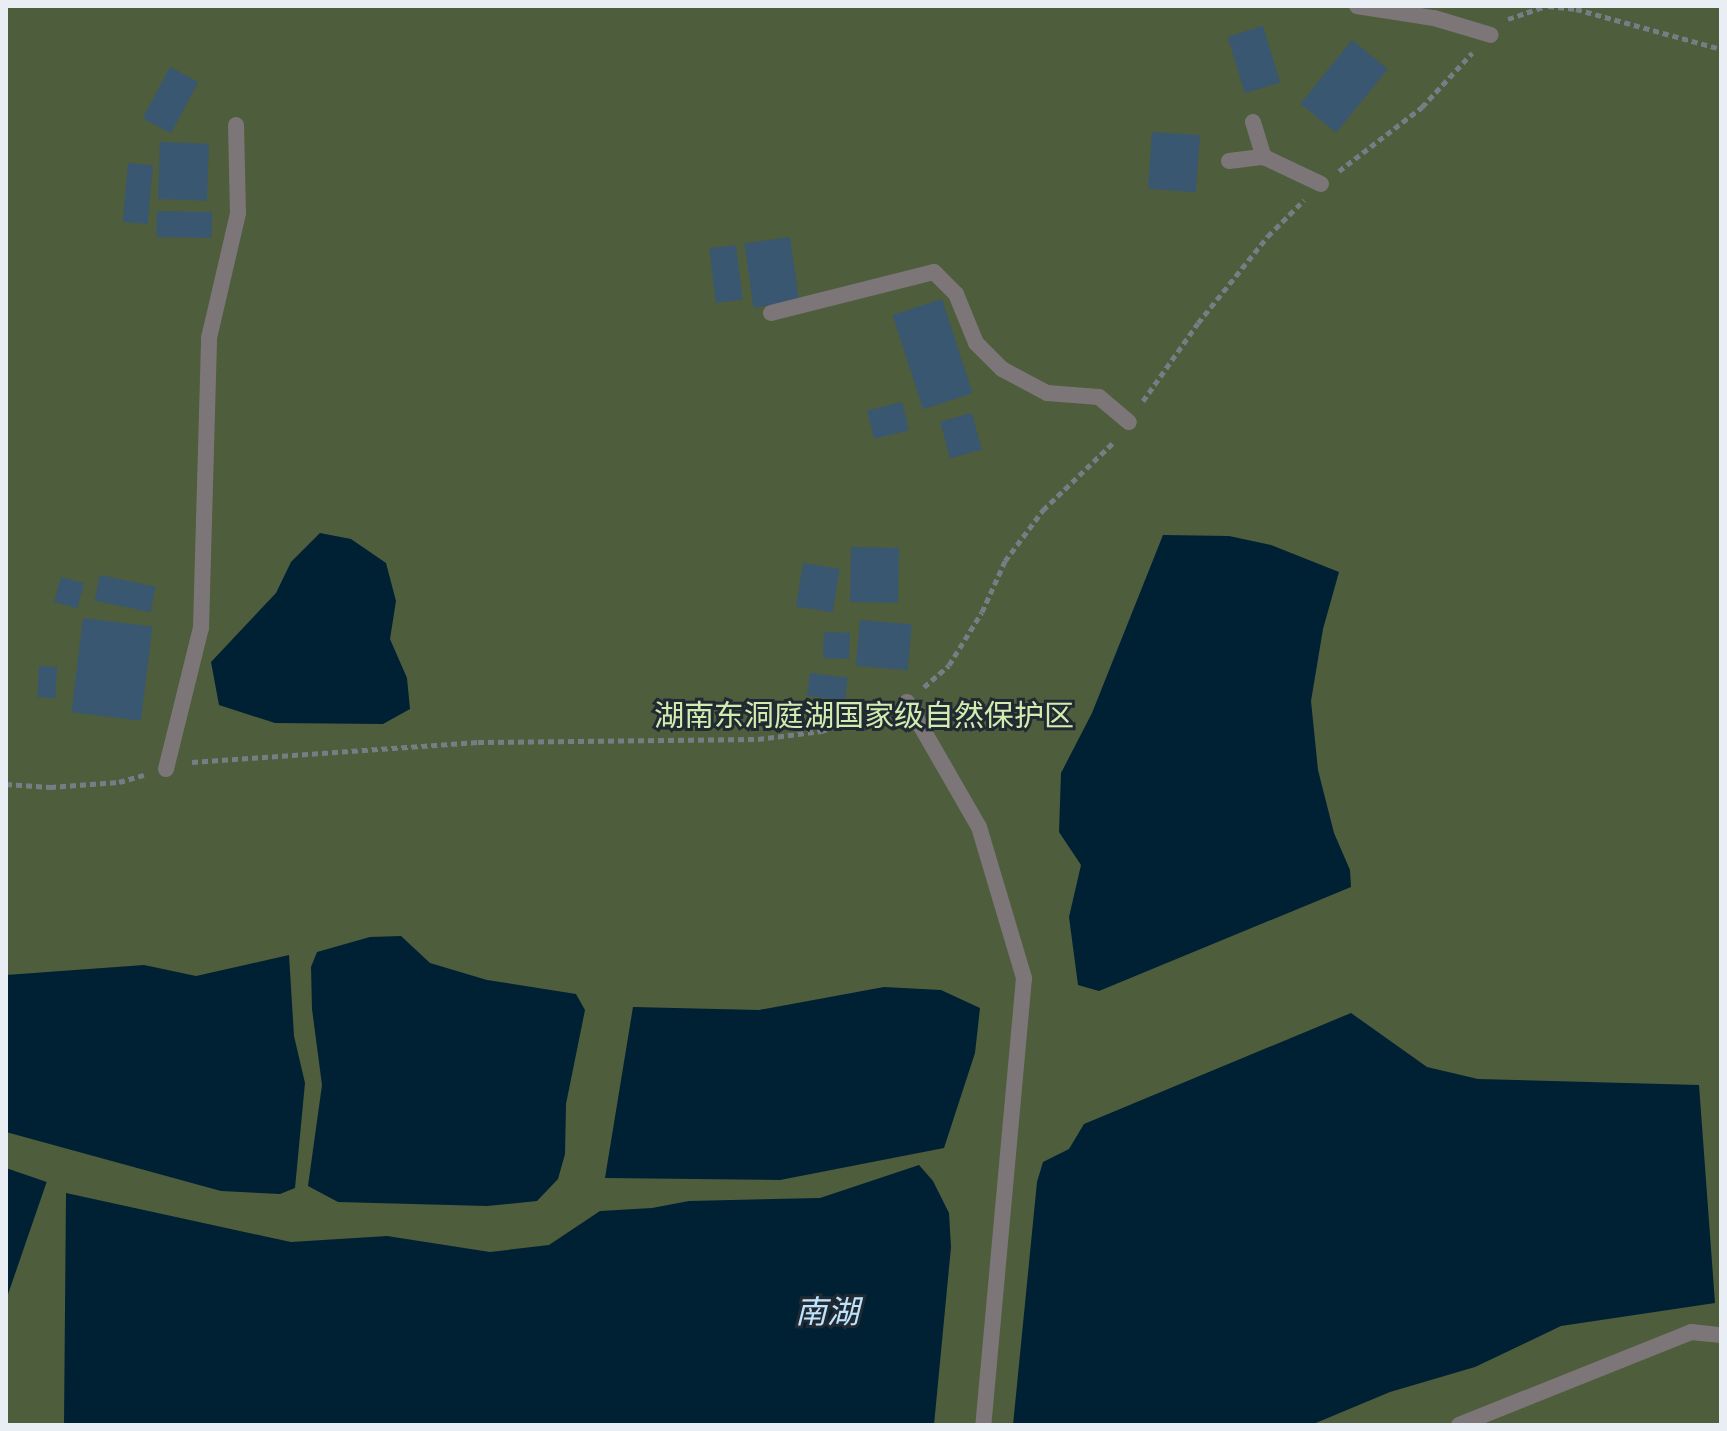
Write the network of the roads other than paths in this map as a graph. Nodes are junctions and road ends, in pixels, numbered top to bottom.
1 (1357, 6) edge
2 (1491, 35) road end
3 (1253, 122) dead end
4 (236, 125) dead end
5 (1264, 157) junction
6 (1229, 161) dead end
7 (1321, 184) road end
8 (771, 313) dead end
9 (1129, 422) road end
10 (907, 702) road end
11 (166, 769) road end
12 (1721, 1335) edge
13 (983, 1425) edge
14 (1459, 1425) edge

1 - 2 street
3 - 5 street
4 - 11 street
5 - 6 street
5 - 7 street
8 - 9 street
10 - 13 street
12 - 14 street

